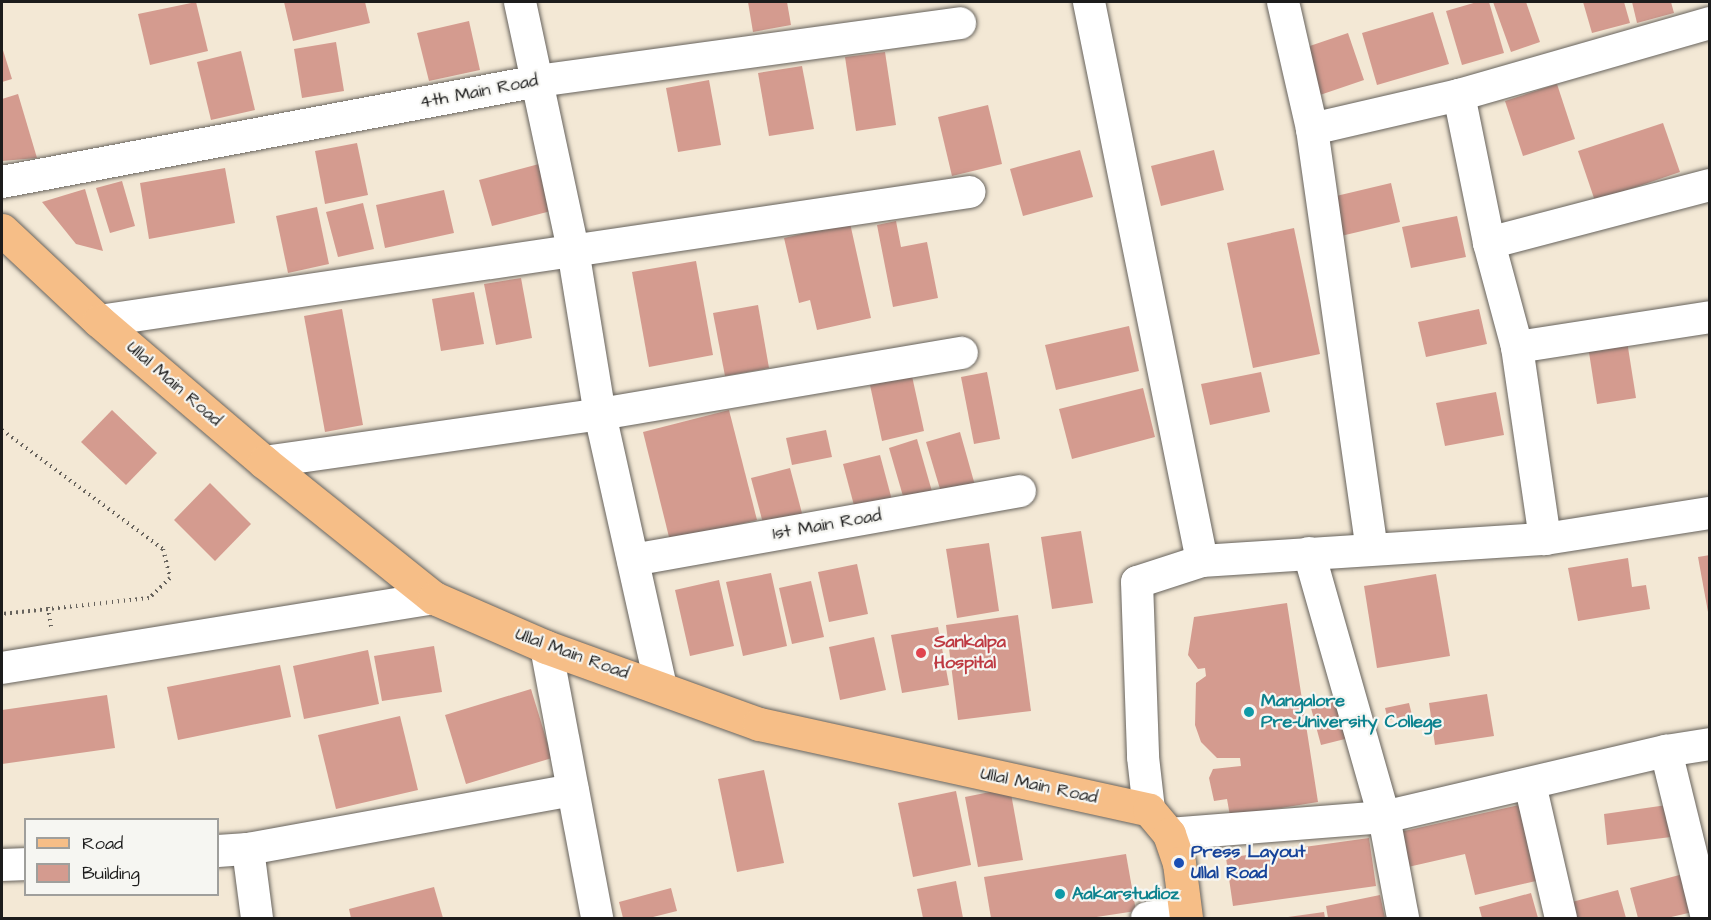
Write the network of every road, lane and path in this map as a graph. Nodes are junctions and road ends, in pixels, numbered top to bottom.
1 (520, 2) edge
2 (1089, 2) edge
3 (1283, 2) edge
4 (960, 23) dead end
5 (1710, 23) edge
6 (538, 81) junction
7 (1459, 95) junction
8 (1312, 129) junction
9 (2, 182) edge
10 (1710, 186) edge
11 (969, 192) dead end
12 (2, 230) edge
13 (1489, 243) junction
14 (573, 250) junction
15 (1710, 317) edge
16 (99, 321) junction
17 (1517, 346) junction
18 (962, 352) dead end
19 (600, 414) junction
20 (2, 430) edge
21 (264, 462) junction
22 (1020, 491) dead end
23 (1710, 513) edge
24 (1545, 539) junction
25 (1372, 548) junction
26 (1309, 553) junction
27 (633, 560) junction
28 (1202, 561) junction
29 (434, 598) junction
30 (2, 614) edge
31 (546, 647) junction
32 (2, 668) edge
33 (661, 687) junction
34 (1710, 744) edge
35 (1666, 751) junction
36 (1530, 784) junction
37 (573, 790) junction
38 (1384, 817) junction
39 (1159, 822) junction
40 (233, 850) edge
41 (24, 864) edge
42 (2, 865) edge
43 (1185, 915) edge
44 (257, 918) edge
45 (597, 918) edge
46 (1146, 918) edge
47 (1403, 918) edge
48 (1561, 918) edge
49 (1707, 918) edge

1 - 6 street
2 - 28 street
3 - 8 street
4 - 6 street, 4th Main Road
5 - 7 street
6 - 9 street, 4th Main Road
6 - 14 street
7 - 8 street
7 - 13 street
8 - 25 street
10 - 13 street
11 - 14 street
12 - 16 main road, Ullal Main Road
13 - 17 street
14 - 16 street
14 - 19 street
15 - 17 street
16 - 21 main road, Ullal Main Road
17 - 24 street
18 - 19 street
19 - 21 street
19 - 27 street
20 - 30 path
21 - 29 main road, Ullal Main Road
22 - 27 street, 1st Main Road
23 - 24 street
24 - 25 street
25 - 26 street
26 - 28 street
26 - 38 street
27 - 33 street
28 - 39 street
29 - 31 main road, Ullal Main Road
29 - 32 street
31 - 33 main road, Ullal Main Road
31 - 37 street
33 - 39 main road, Ullal Main Road
34 - 35 street
35 - 36 street
35 - 49 street
36 - 38 street
36 - 48 street
37 - 40 street
37 - 45 street
38 - 39 street
38 - 47 street
39 - 43 main road
40 - 44 street
41 - 42 street
43 - 46 street

